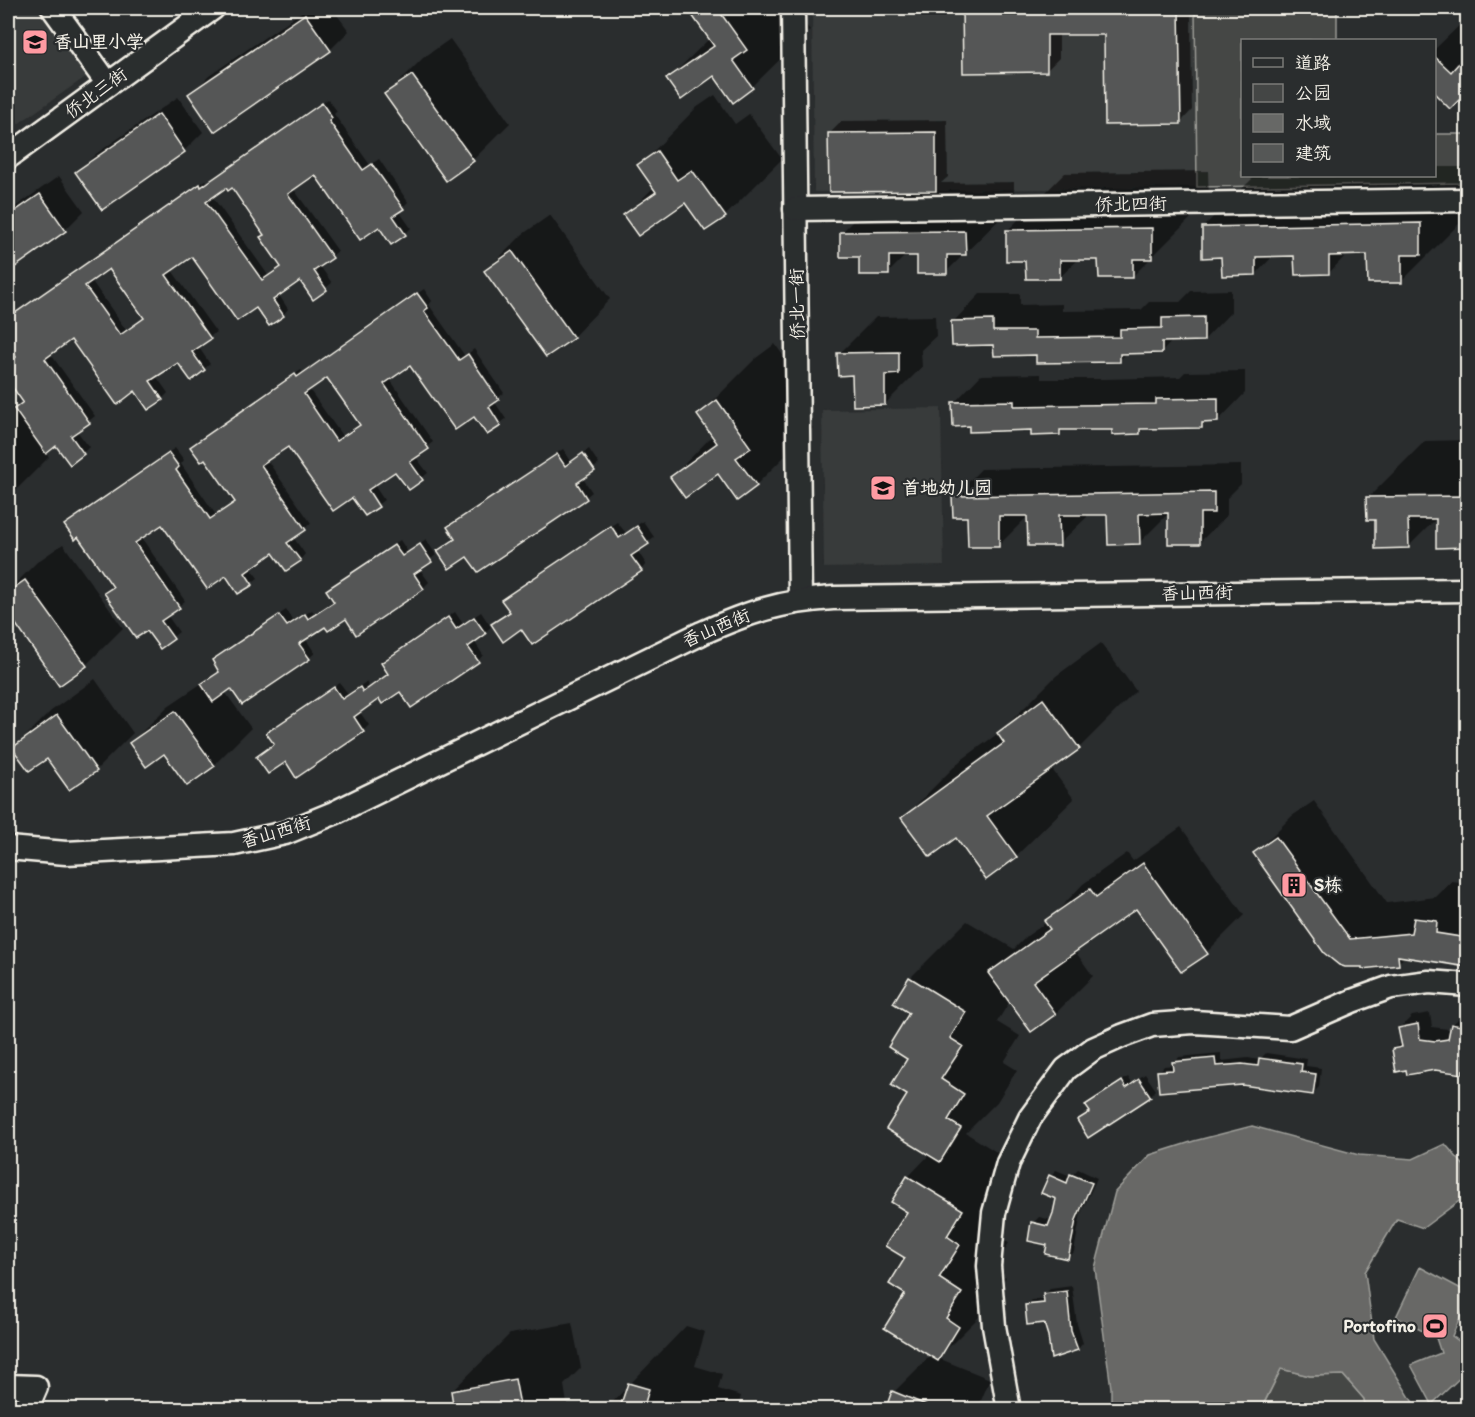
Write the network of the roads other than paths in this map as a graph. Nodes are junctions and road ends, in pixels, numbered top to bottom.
1 (53, 8) edge
2 (213, 8) edge
3 (793, 8) edge
4 (108, 84) junction
5 (8, 157) edge
6 (1467, 200) edge
7 (795, 209) junction
8 (1467, 590) edge
9 (800, 600) junction
10 (8, 848) edge
11 (1467, 985) edge
12 (8, 1386) edge
13 (26, 1410) edge
14 (1009, 1410) edge

1 - 4 street
2 - 4 street, 侨北三街
3 - 7 street, 侨北一街
4 - 5 street, 侨北三街
6 - 7 street, 侨北四街
7 - 9 street, 侨北一街
8 - 9 street, 香山西街
9 - 10 street, 香山西街
11 - 14 street
12 - 13 street

